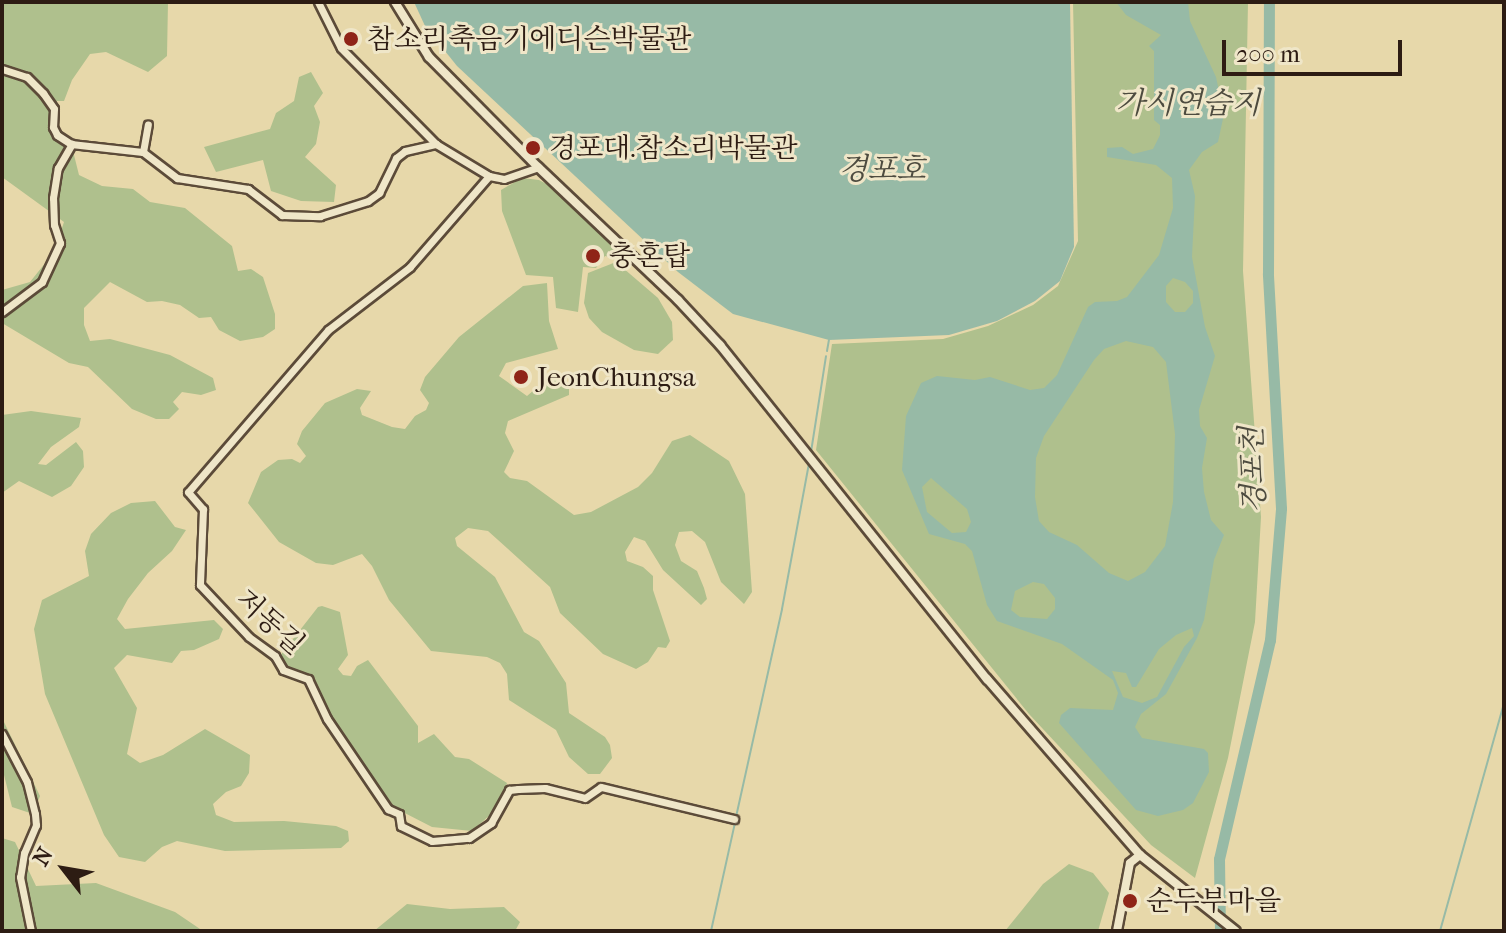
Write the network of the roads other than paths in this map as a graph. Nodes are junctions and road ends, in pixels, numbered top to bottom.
1 (318, 2) edge
2 (395, 2) edge
3 (2, 69) edge
4 (148, 124) dead end
5 (72, 144) junction
6 (436, 144) junction
7 (143, 152) junction
8 (538, 167) junction
9 (489, 176) junction
10 (2, 312) edge
11 (2, 734) edge
12 (734, 819) dead end
13 (1140, 855) junction
14 (31, 931) edge
15 (1117, 931) edge
16 (1236, 931) edge

1 - 6 street
2 - 8 street
3 - 5 street
4 - 7 street
5 - 7 street
5 - 10 street
6 - 7 street
6 - 9 street
8 - 9 street
8 - 13 street
9 - 12 street, 저동길
11 - 14 street
13 - 15 street
13 - 16 street

